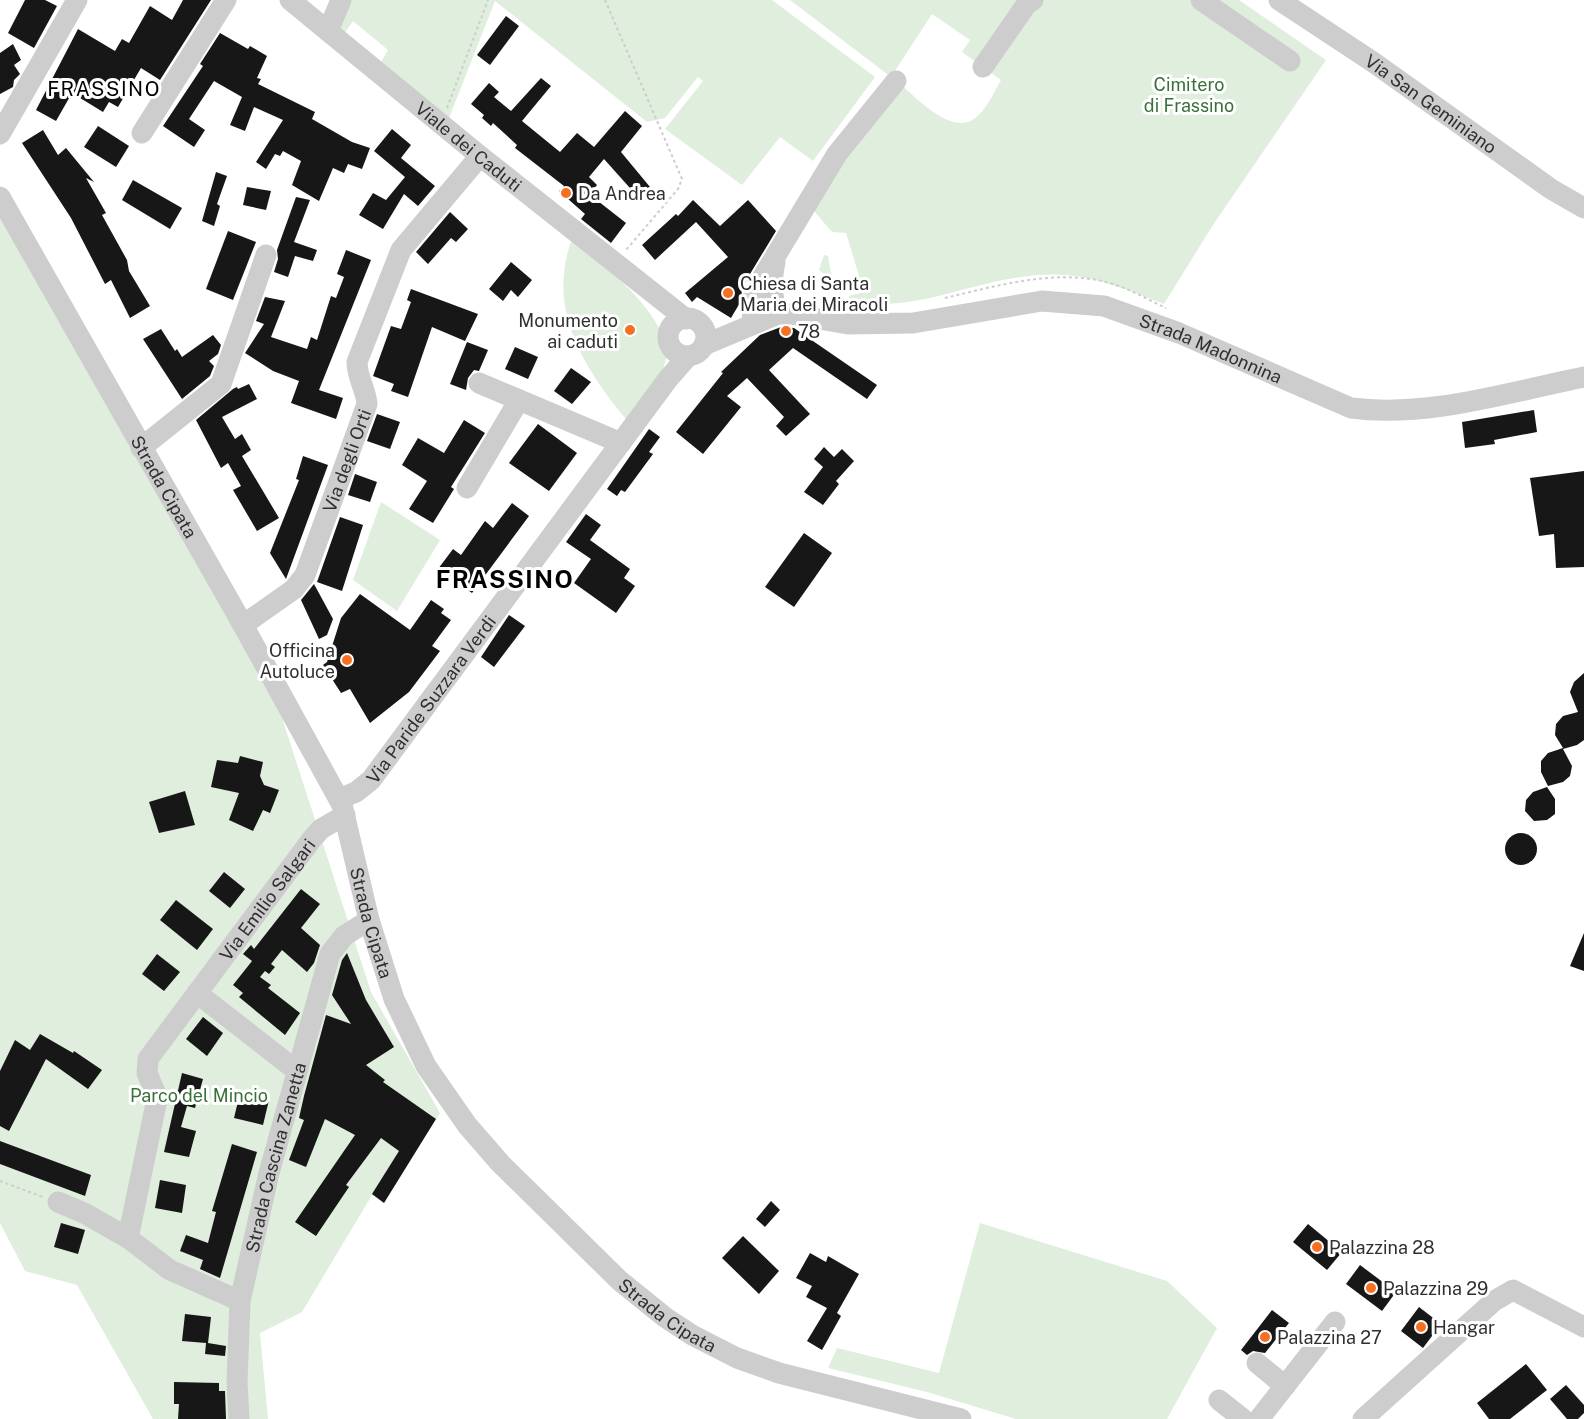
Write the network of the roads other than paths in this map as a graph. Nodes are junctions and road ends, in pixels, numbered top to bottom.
1 (77, 0) edge
2 (226, 0) edge
3 (290, 0) edge
4 (341, 0) edge
5 (1201, 0) edge
6 (1279, 0) edge
7 (1028, 2) edge
8 (328, 31) junction
9 (1290, 61) dead end
10 (983, 67) dead end
11 (896, 81) dead end
12 (142, 133) dead end
13 (0, 134) edge
14 (480, 156) junction
15 (0, 197) edge
16 (1584, 208) edge
17 (266, 255) dead end
18 (775, 259) junction
19 (778, 314) junction
20 (742, 328) junction
21 (687, 338) junction
22 (1584, 377) edge
23 (479, 383) dead end
24 (519, 400) junction
25 (621, 443) junction
26 (141, 448) junction
27 (467, 488) dead end
28 (243, 625) junction
29 (342, 807) junction
30 (369, 920) junction
31 (196, 993) junction
32 (297, 1071) junction
33 (58, 1202) road end
34 (128, 1238) junction
35 (240, 1301) junction
36 (1335, 1323) dead end
37 (1584, 1328) edge
38 (1257, 1363) dead end
39 (1285, 1386) junction
40 (1219, 1400) dead end
41 (239, 1419) edge
42 (961, 1419) edge
43 (1243, 1419) edge
44 (1259, 1419) edge
45 (1363, 1419) edge

1 - 13 street
2 - 12 street
3 - 8 street, Viale dei Caduti
4 - 8 street
5 - 9 street
6 - 16 street, Via San Geminiano
7 - 10 street
8 - 14 street, Viale dei Caduti
11 - 18 street
14 - 21 street, Viale dei Caduti
14 - 28 street, Via degli Orti
15 - 26 street, Strada Cipata
17 - 26 street
18 - 19 street
18 - 20 street
19 - 20 street
19 - 22 street, Strada Madonnina
20 - 21 street
21 - 25 street, Via Paride Suzzara Verdi
23 - 24 street
24 - 25 street
24 - 27 street
25 - 29 street, Via Paride Suzzara Verdi
26 - 28 street, Strada Cipata
28 - 29 street, Strada Cipata
29 - 30 street, Strada Cipata
29 - 31 street, Via Emilio Salgari
30 - 32 street, Strada Cascina Zanetta
30 - 42 street, Strada Cipata
31 - 32 street
31 - 34 street, Via Emilio Salgari
32 - 35 street, Strada Cascina Zanetta
33 - 34 street
34 - 35 street
35 - 41 street, Strada Cascina Zanetta
36 - 39 street
37 - 45 street
38 - 39 street
39 - 44 street
40 - 43 street

